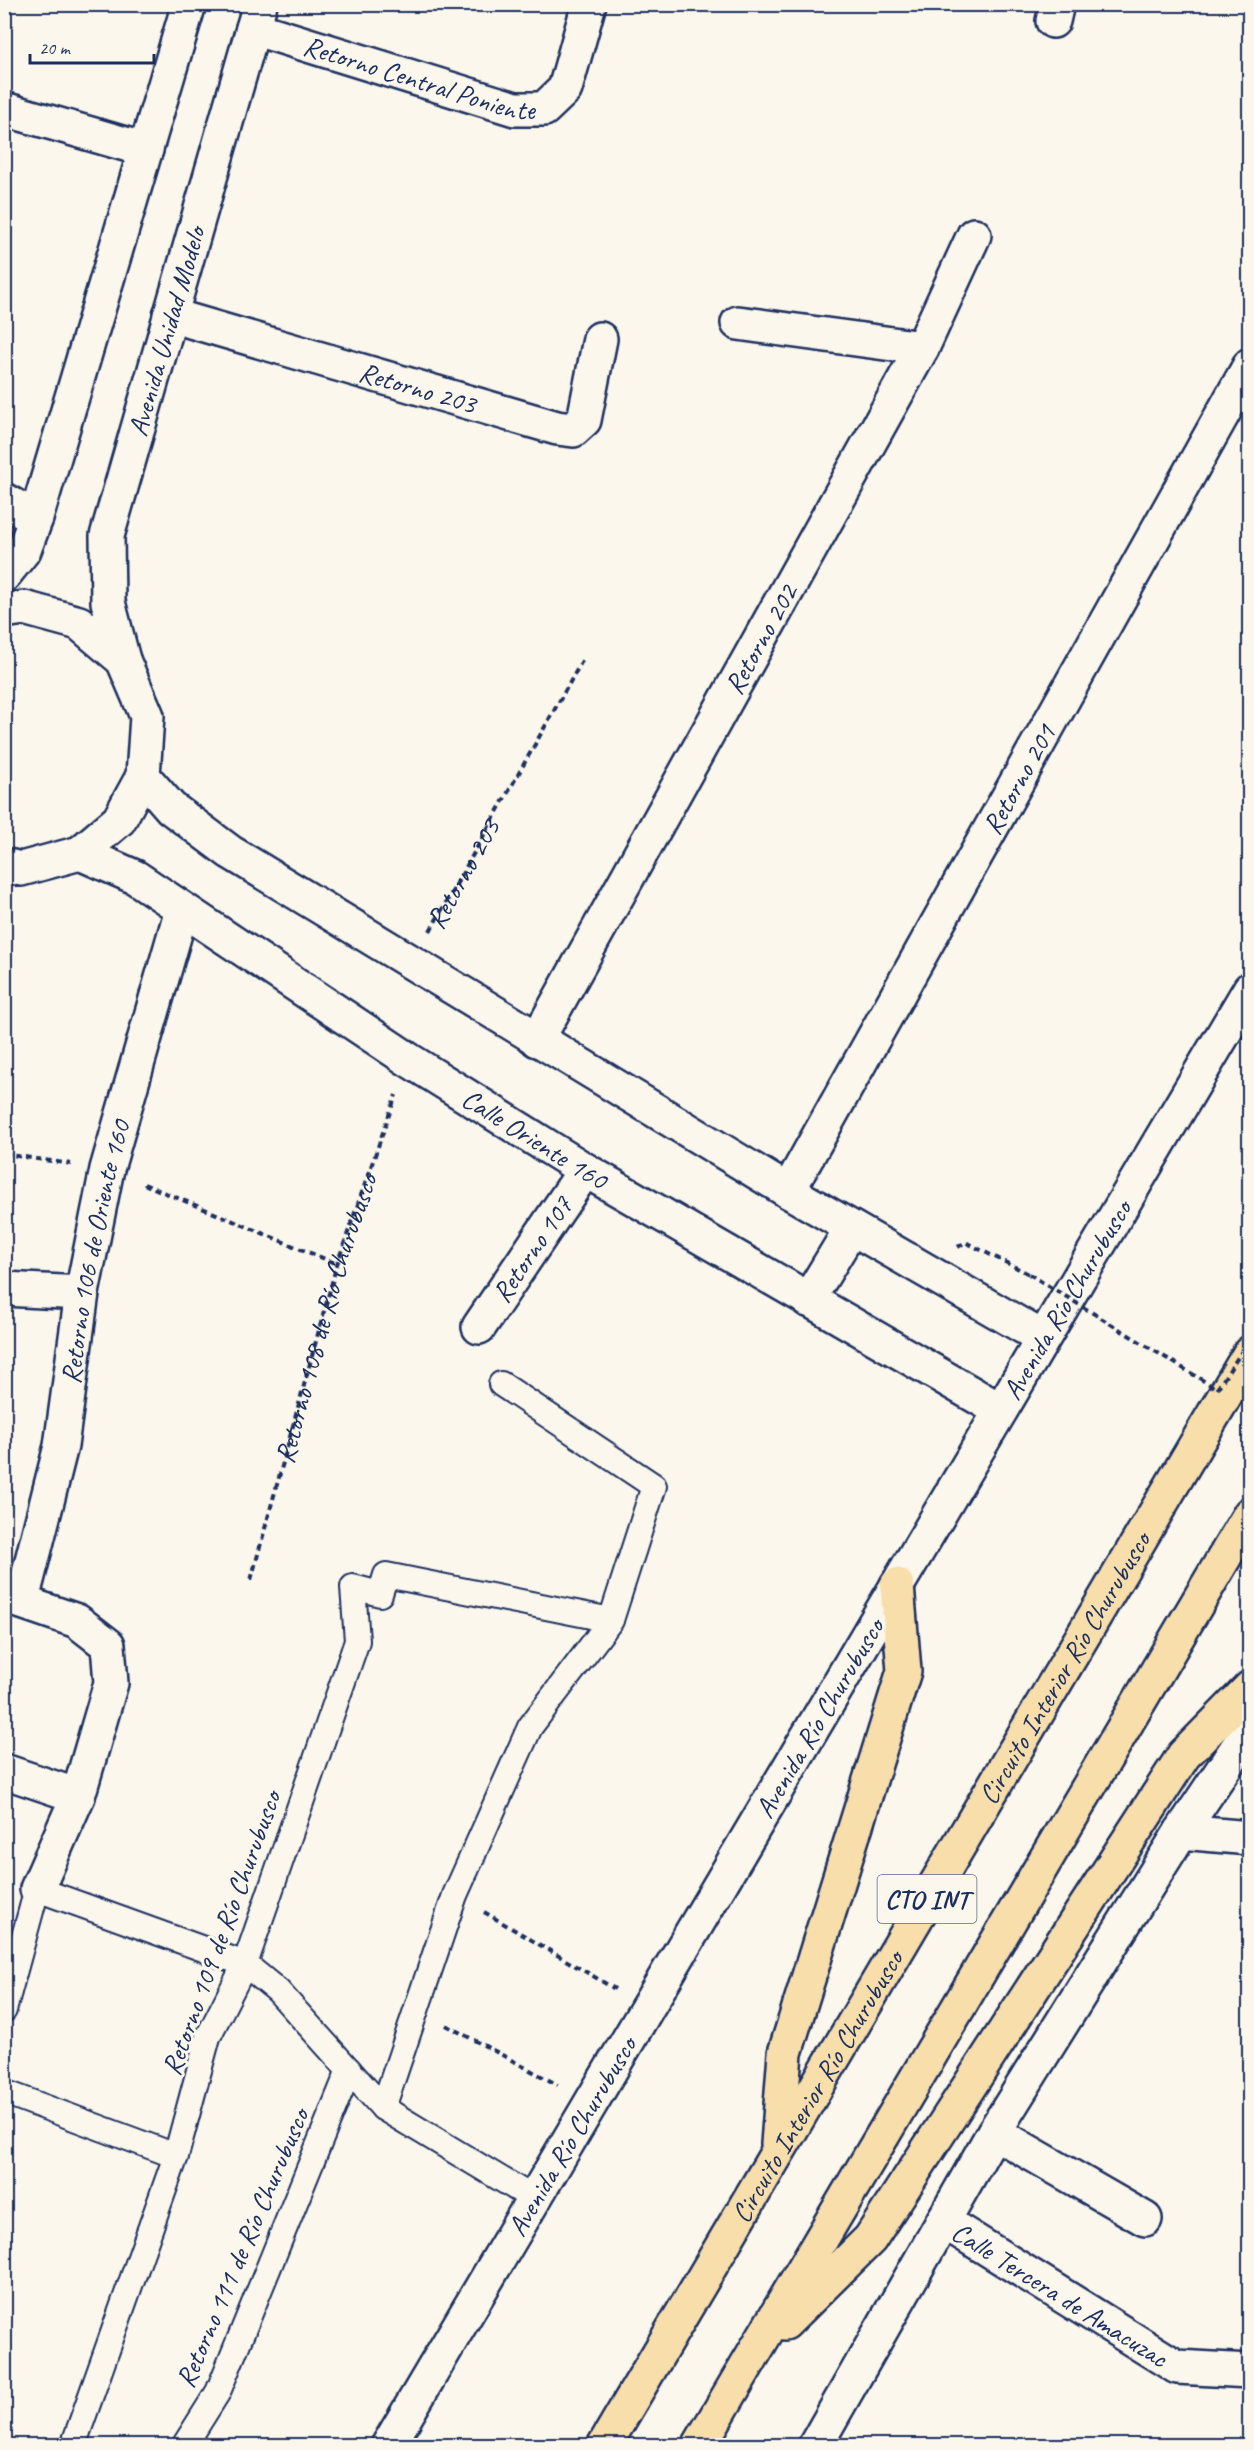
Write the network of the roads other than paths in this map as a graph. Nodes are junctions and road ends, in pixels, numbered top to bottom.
1 (189, 4) edge
2 (589, 4) edge
3 (257, 16) edge
4 (4, 109) edge
5 (146, 150) junction
6 (974, 235) dead end
7 (170, 315) junction
8 (738, 323) dead end
9 (600, 339) dead end
10 (922, 348) junction
11 (1250, 365) edge
12 (4, 500) edge
13 (36, 518) junction
14 (4, 575) edge
15 (4, 611) edge
16 (123, 660) junction
17 (143, 776) junction
18 (80, 853) junction
19 (4, 865) edge
20 (182, 909) junction
21 (1250, 989) edge
22 (537, 1040) junction
23 (585, 1170) junction
24 (788, 1191) junction
25 (851, 1228) junction
26 (4, 1289) edge
27 (82, 1293) junction
28 (808, 1300) junction
29 (479, 1326) dead end
30 (1043, 1338) junction
31 (1250, 1353) edge
32 (501, 1384) dead end
33 (1000, 1410) junction
34 (1250, 1514) edge
35 (897, 1585) junction
36 (13, 1598) edge
37 (611, 1620) junction
38 (1250, 1688) edge
39 (1250, 1729) edge
40 (4, 1771) edge
41 (78, 1796) junction
42 (1181, 1832) junction
43 (1250, 1838) edge
44 (37, 1889) junction
45 (246, 1964) junction
46 (4, 2010) edge
47 (349, 2070) junction
48 (4, 2092) edge
49 (383, 2109) junction
50 (994, 2132) junction
51 (778, 2151) junction
52 (176, 2156) junction
53 (534, 2199) junction
54 (1145, 2219) dead end
55 (943, 2221) junction
56 (752, 2356) junction
57 (1250, 2371) edge
58 (73, 2445) edge
59 (184, 2445) edge
60 (388, 2445) edge
61 (604, 2445) edge
62 (699, 2445) edge
63 (815, 2445) edge

1 - 5 street
2 - 3 street, Retorno Central Poniente
3 - 7 street, Avenida Unidad Modelo
4 - 5 street
5 - 13 street
6 - 10 street, Retorno 202
7 - 9 street, Retorno 203
7 - 16 street, Avenida Unidad Modelo
8 - 10 street
10 - 22 street, Retorno 202
11 - 24 street, Retorno 201
12 - 13 street
13 - 14 street
15 - 16 street
16 - 17 street, Avenida Unidad Modelo
17 - 18 street
17 - 22 street
18 - 19 street
18 - 20 street, Calle Oriente 160
20 - 23 street, Calle Oriente 160
20 - 27 street, Retorno 106 de Oriente 160
21 - 30 street, Avenida Río Churubusco
22 - 24 street
23 - 28 street, Calle Oriente 160
23 - 29 street, Retorno 107
24 - 25 street
25 - 28 street
25 - 30 street
26 - 27 street
27 - 36 street, Retorno 106 de Oriente 160
28 - 33 street, Calle Oriente 160
30 - 33 street, Avenida Río Churubusco
31 - 51 highway, Circuito Interior Río Churubusco / CTO INT
32 - 37 lane
33 - 35 street, Avenida Río Churubusco
34 - 56 highway, CTO INT
35 - 51 highway
35 - 53 street, Avenida Río Churubusco
36 - 41 street, Retorno 106 de Oriente 160
37 - 45 lane, Retorno 109 de Río Churubusco
37 - 49 lane
38 - 56 highway
39 - 42 street
40 - 41 street
41 - 44 street
42 - 43 street
42 - 50 street
44 - 45 lane
44 - 46 lane
45 - 47 lane
45 - 52 lane, Retorno 109 de Río Churubusco
47 - 49 lane
47 - 59 lane, Retorno 111 de Río Churubusco
48 - 52 lane
49 - 53 lane
50 - 54 street
50 - 55 street
51 - 61 highway, Circuito Interior Río Churubusco / CTO INT
52 - 58 lane, Retorno 109 de Río Churubusco
53 - 60 street, Avenida Río Churubusco
55 - 57 street, Calle Tercera de Amacuzac
55 - 63 street
56 - 62 highway, CTO INT

